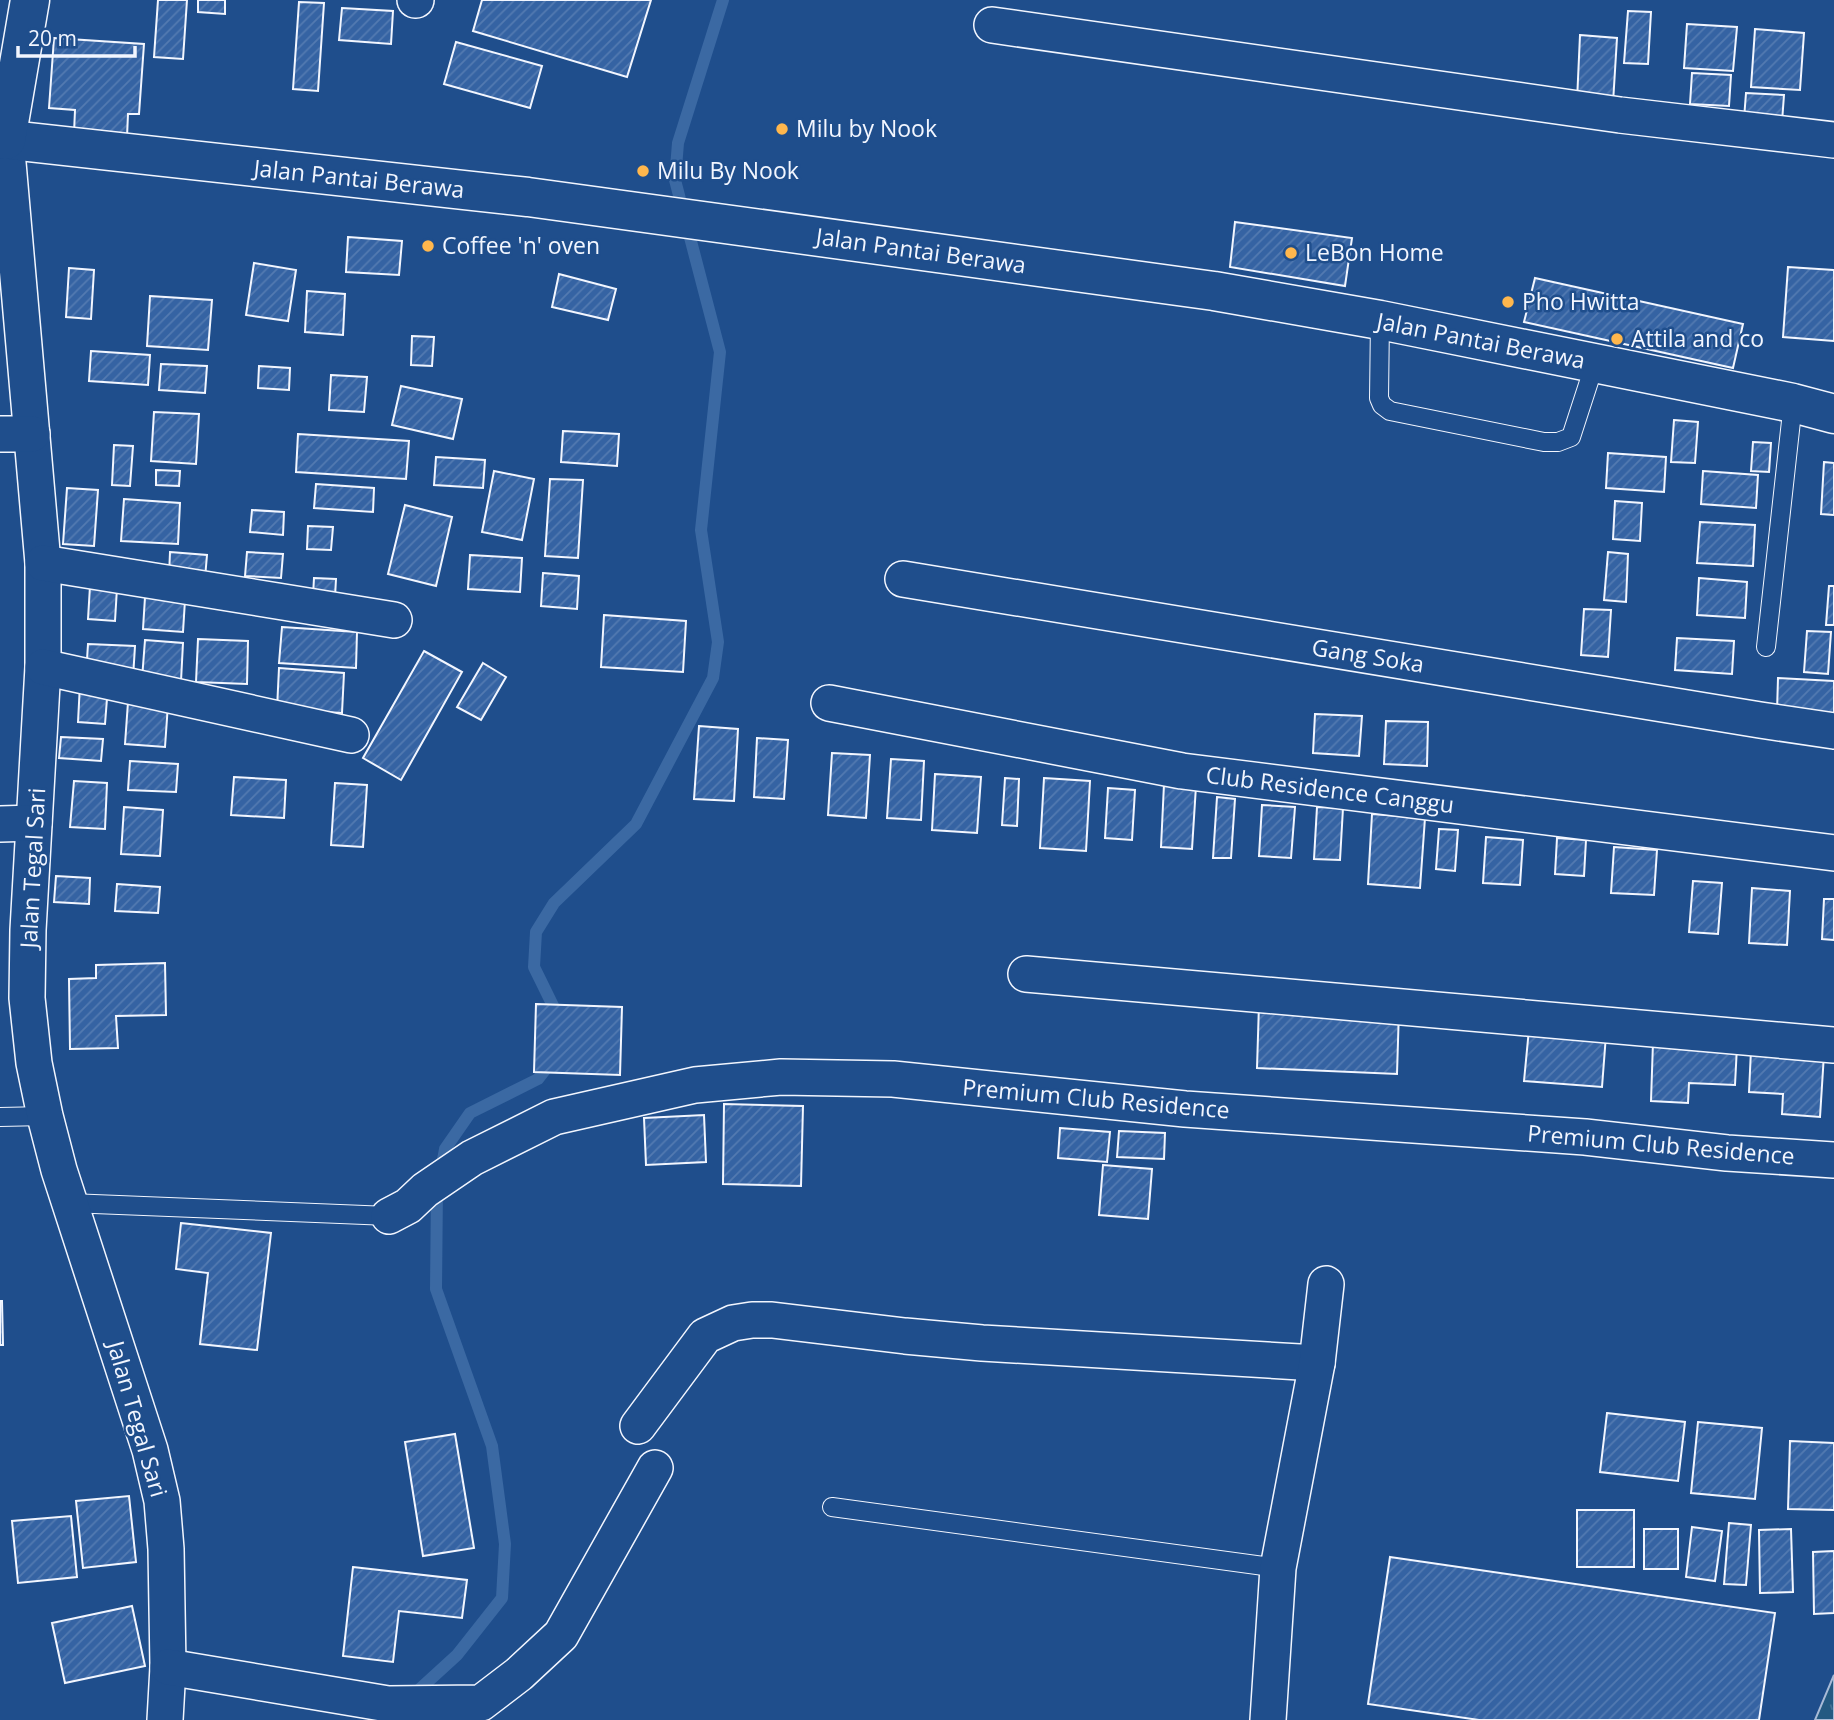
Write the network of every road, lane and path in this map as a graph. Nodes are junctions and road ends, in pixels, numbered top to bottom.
1 (30, 0) edge
2 (992, 26) dead end
3 (3, 139) edge
4 (1834, 140) edge
5 (1380, 320) junction
6 (1595, 363) junction
7 (1793, 403) junction
8 (1834, 414) edge
9 (16, 434) edge
10 (43, 563) junction
11 (903, 579) dead end
12 (394, 620) dead end
13 (1766, 647) dead end
14 (43, 667) junction
15 (829, 703) dead end
16 (1834, 731) edge
17 (351, 735) dead end
18 (34, 823) junction
19 (0, 824) edge
20 (1834, 853) edge
21 (1026, 974) dead end
22 (1834, 1045) edge
23 (45, 1116) junction
24 (0, 1117) edge
25 (1834, 1160) edge
26 (68, 1203) junction
27 (389, 1216) joint
28 (1326, 1284) dead end
29 (1317, 1363) junction
30 (638, 1426) dead end
31 (656, 1468) dead end
32 (832, 1507) dead end
33 (1278, 1568) junction
34 (169, 1667) junction
35 (165, 1720) edge
36 (1268, 1720) edge

1 - 3 street, Jalan Tegal Sari
2 - 4 street
3 - 5 street, Jalan Pantai Berawa
3 - 9 street, Jalan Tegal Sari
5 - 6 street, Jalan Pantai Berawa
5 - 6 lane
6 - 7 street, Jalan Pantai Berawa
7 - 8 street, Jalan Pantai Berawa
7 - 13 lane
9 - 10 street, Jalan Tegal Sari
10 - 12 street
10 - 14 street, Jalan Tegal Sari
11 - 16 street, Gang Soka
14 - 17 street
14 - 18 street, Jalan Tegal Sari
15 - 20 street, Club Residence Canggu
18 - 19 street
18 - 23 street, Jalan Tegal Sari
21 - 22 street
23 - 24 lane
23 - 26 street, Jalan Tegal Sari
25 - 27 street, Premium Club Residence
26 - 27 lane
26 - 34 street, Jalan Tegal Sari
28 - 29 street
29 - 30 street
29 - 33 street
31 - 34 street
32 - 33 lane
33 - 36 street
34 - 35 street, Jalan Tegal Sari

